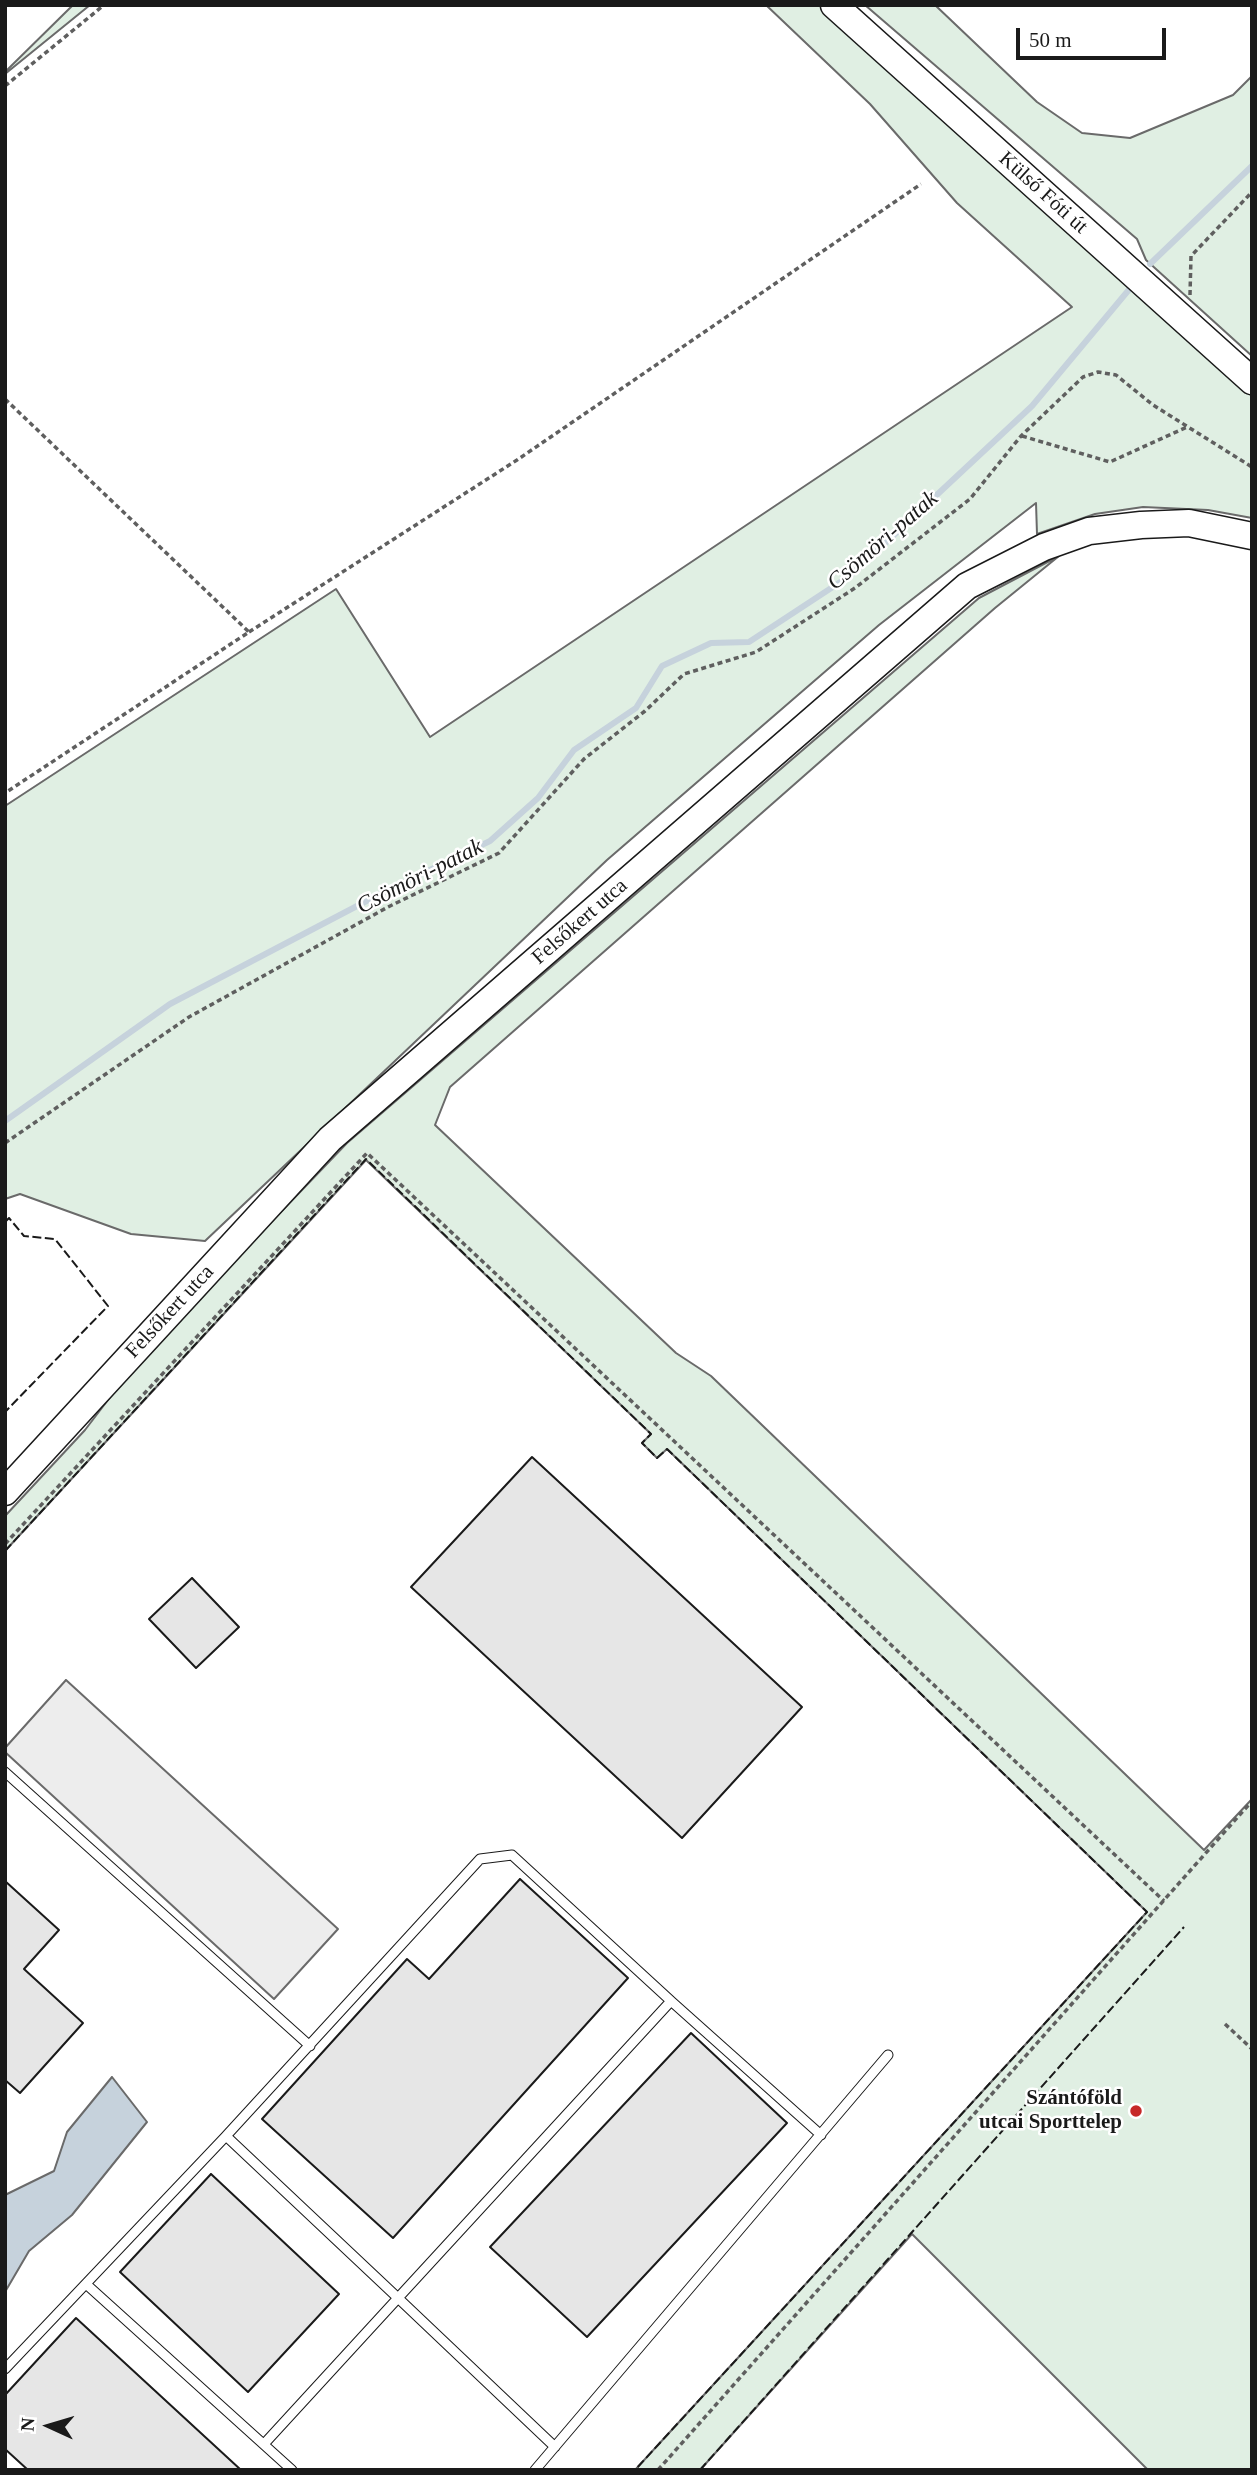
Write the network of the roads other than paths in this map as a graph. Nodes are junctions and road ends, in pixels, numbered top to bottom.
1 (834, 5) edge
2 (1252, 381) edge
3 (1252, 536) edge
4 (5, 1492) edge
5 (5, 1772) edge
6 (671, 2001) junction
7 (310, 2046) junction
8 (888, 2055) dead end
9 (821, 2135) junction
10 (226, 2136) junction
11 (86, 2284) junction
12 (398, 2298) junction
13 (5, 2368) edge
14 (264, 2444) junction
15 (555, 2447) junction
16 (292, 2470) edge
17 (535, 2470) edge

1 - 2 street, Külső Fóti út
3 - 4 street, Felsőkert utca
5 - 7 lane
6 - 7 lane
6 - 9 lane
6 - 12 lane
7 - 10 lane
8 - 9 lane
9 - 15 lane
10 - 11 lane
10 - 12 lane
11 - 13 lane
11 - 14 lane
12 - 14 lane
12 - 15 lane
14 - 16 lane
15 - 17 lane

